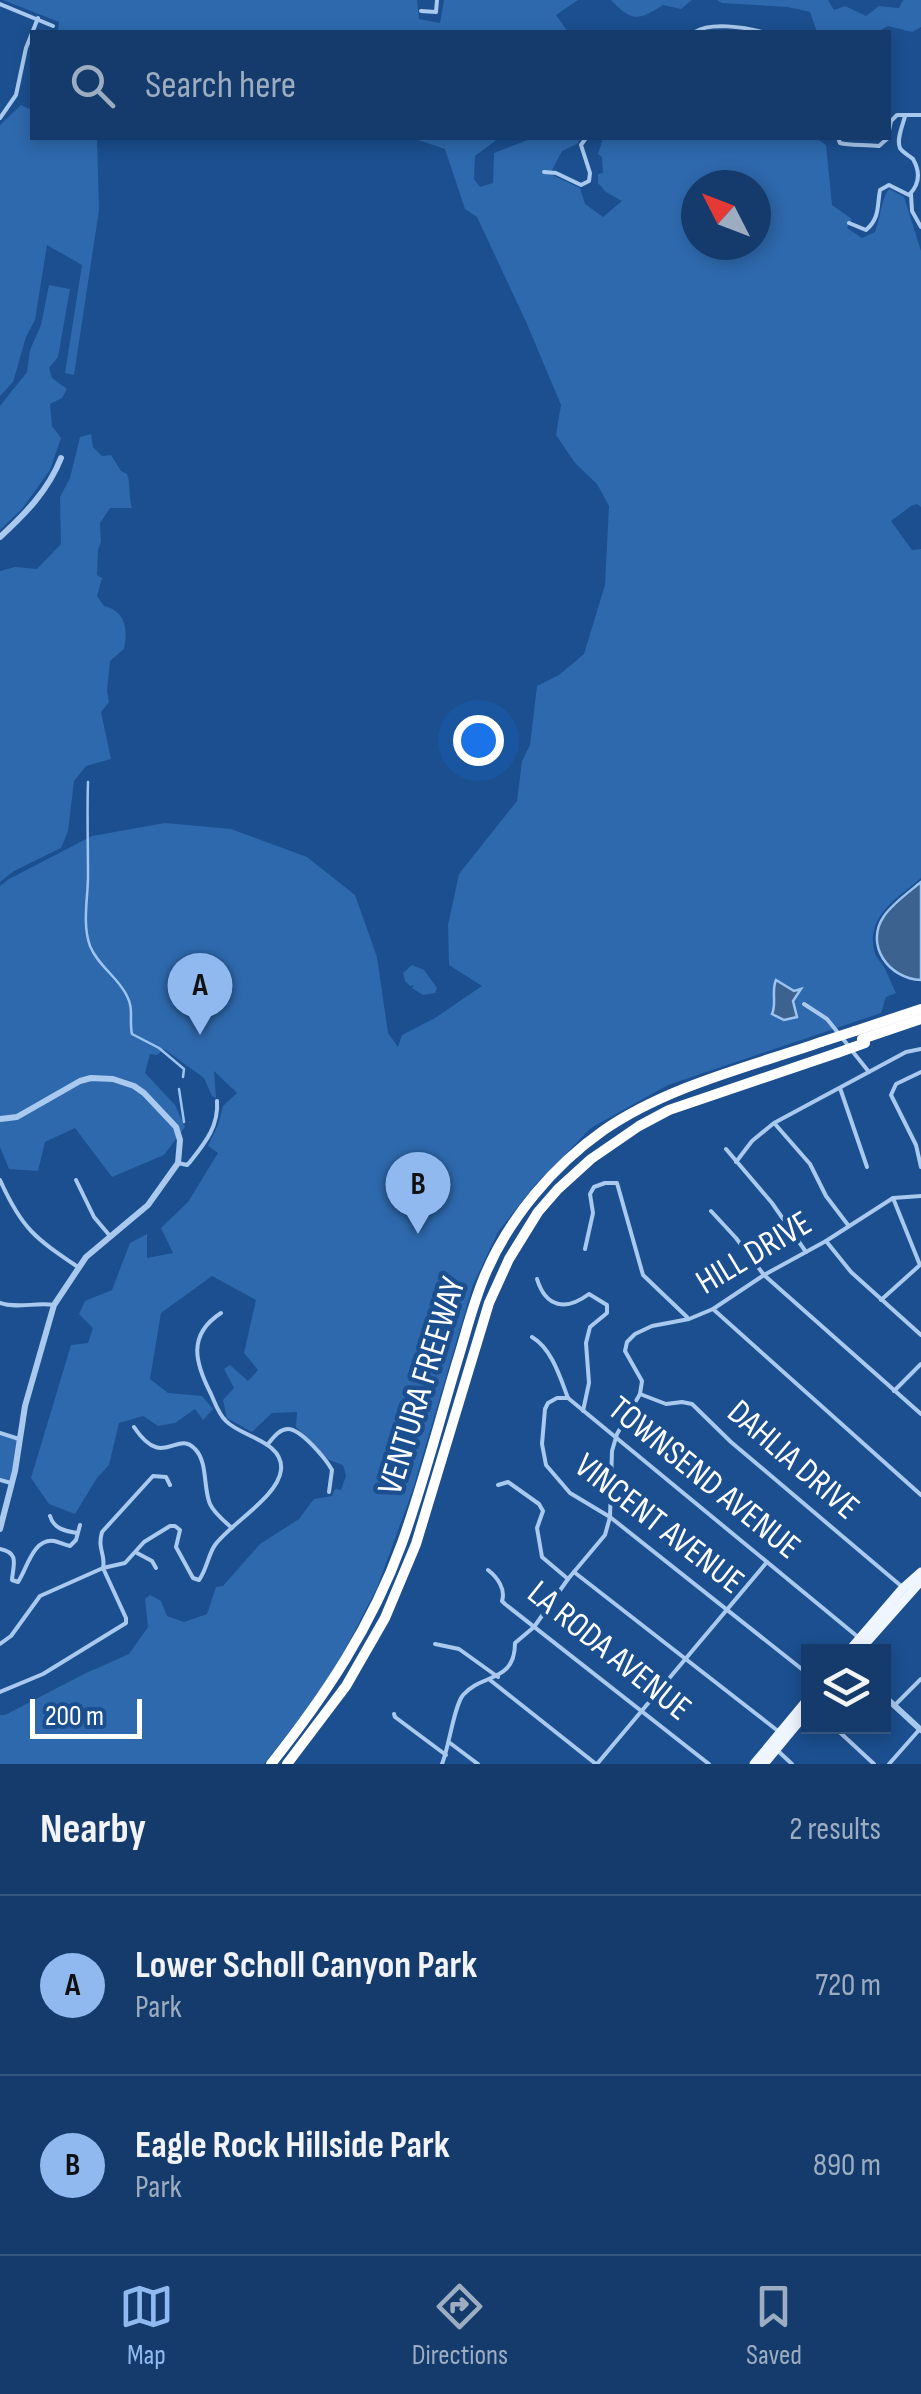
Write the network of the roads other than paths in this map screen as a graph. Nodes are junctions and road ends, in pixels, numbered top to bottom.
1 (437, 0) edge
2 (0, 4) edge
3 (422, 11) dead end
4 (38, 18) junction
5 (53, 26) dead end
6 (33, 30) edge
7 (698, 30) edge
8 (754, 30) edge
9 (30, 39) edge
10 (921, 115) edge
11 (905, 116) junction
12 (0, 118) edge
13 (891, 125) edge
14 (585, 140) edge
15 (839, 140) edge
16 (884, 140) edge
17 (544, 172) dead end
18 (911, 194) junction
19 (849, 224) dead end
20 (921, 227) edge
21 (61, 458) dead end
22 (0, 537) edge
23 (804, 1004) dead end
24 (920, 1014) edge
25 (860, 1037) junction
26 (829, 1047) junction
27 (921, 1049) edge
28 (869, 1072) junction
29 (921, 1072) edge
30 (840, 1088) junction
31 (218, 1101) dead end
32 (0, 1119) edge
33 (774, 1123) junction
34 (726, 1149) dead end
35 (736, 1162) junction
36 (178, 1163) junction
37 (867, 1166) dead end
38 (921, 1167) edge
39 (0, 1180) edge
40 (76, 1180) dead end
41 (921, 1196) edge
42 (893, 1198) junction
43 (711, 1212) dead end
44 (848, 1225) junction
45 (110, 1236) junction
46 (826, 1241) junction
47 (585, 1249) dead end
48 (806, 1252) junction
49 (920, 1265) edge
50 (78, 1267) junction
51 (764, 1274) junction
52 (537, 1279) dead end
53 (882, 1300) junction
54 (0, 1303) edge
55 (54, 1305) junction
56 (714, 1309) junction
57 (221, 1313) dead end
58 (689, 1318) junction
59 (921, 1335) edge
60 (532, 1337) dead end
61 (921, 1364) edge
62 (894, 1391) junction
63 (640, 1394) junction
64 (568, 1398) junction
65 (583, 1411) junction
66 (921, 1414) edge
67 (134, 1427) dead end
68 (0, 1433) edge
69 (20, 1439) junction
70 (616, 1439) junction
71 (267, 1445) junction
72 (0, 1480) edge
73 (11, 1483) junction
74 (498, 1485) dead end
75 (170, 1486) dead end
76 (329, 1492) dead end
77 (921, 1496) edge
78 (50, 1516) dead end
79 (610, 1517) junction
80 (80, 1525) dead end
81 (232, 1528) junction
82 (0, 1529) edge
83 (77, 1533) junction
84 (0, 1549) edge
85 (135, 1552) junction
86 (767, 1562) junction
87 (103, 1568) junction
88 (156, 1568) dead end
89 (488, 1570) dead end
90 (574, 1572) junction
91 (921, 1572) edge
92 (568, 1578) junction
93 (921, 1580) edge
94 (906, 1591) junction
95 (727, 1609) junction
96 (534, 1627) junction
97 (0, 1644) edge
98 (435, 1644) dead end
99 (861, 1644) edge
100 (686, 1658) junction
101 (801, 1668) edge
102 (498, 1676) junction
103 (921, 1679) edge
104 (490, 1680) junction
105 (0, 1692) edge
106 (891, 1702) edge
107 (895, 1706) junction
108 (642, 1711) junction
109 (801, 1713) edge
110 (394, 1714) dead end
111 (920, 1730) edge
112 (842, 1734) edge
113 (783, 1735) junction
114 (450, 1742) junction
115 (773, 1747) junction
116 (446, 1755) junction
117 (274, 1764) edge
118 (287, 1764) edge
119 (442, 1764) edge
120 (478, 1764) edge
121 (597, 1764) edge
122 (709, 1764) edge
123 (754, 1764) edge
124 (764, 1764) edge
125 (792, 1764) edge
126 (874, 1764) edge
127 (889, 1764) edge

1 - 3 street
2 - 4 street
4 - 5 street
4 - 6 street
7 - 8 street
9 - 12 street
10 - 11 street
11 - 13 street
11 - 18 street
14 - 17 street
15 - 16 street
18 - 19 street
18 - 20 street
21 - 22 street
23 - 28 street
24 - 25 highway, VENTURA FREEWAY
25 - 26 highway, VENTURA FREEWAY, bridge
25 - 26 highway, VENTURA FREEWAY, bridge
26 - 117 highway, VENTURA FREEWAY
26 - 118 highway, VENTURA FREEWAY
27 - 28 street
28 - 30 street
29 - 38 street
30 - 33 street
30 - 37 street
31 - 36 street
32 - 36 street
33 - 35 street
33 - 44 street
34 - 35 street
35 - 48 street
36 - 45 street
39 - 50 street
40 - 45 street
41 - 42 street, HILL DRIVE
42 - 44 street, HILL DRIVE
42 - 49 street
43 - 51 street
44 - 46 street, HILL DRIVE
45 - 50 street
46 - 48 street, HILL DRIVE
46 - 53 street
47 - 58 street
48 - 51 street, HILL DRIVE
49 - 53 street
50 - 55 street
51 - 56 street, HILL DRIVE
51 - 62 street
52 - 65 street
53 - 59 street
54 - 55 street
55 - 69 street
56 - 58 street, HILL DRIVE
56 - 77 street
57 - 71 street
58 - 63 street, HILL DRIVE
60 - 64 street, TOWNSEND AVENUE
61 - 62 street
62 - 66 street
63 - 70 street
63 - 94 street, DAHLIA DRIVE
64 - 65 street, TOWNSEND AVENUE
64 - 79 street, VINCENT AVENUE
65 - 70 street, TOWNSEND AVENUE
67 - 81 street
68 - 69 street
69 - 73 street
70 - 79 street
70 - 86 street, TOWNSEND AVENUE
71 - 76 street
71 - 81 street
72 - 73 street
73 - 82 street
74 - 92 street
75 - 87 street
78 - 83 street
79 - 90 street
79 - 95 street, VINCENT AVENUE
80 - 83 street
81 - 85 street
83 - 84 street
85 - 87 street
85 - 88 street
86 - 95 street
86 - 99 street, TOWNSEND AVENUE
87 - 97 street
87 - 105 street
89 - 96 street, LA RODA AVENUE
90 - 92 street
90 - 100 street
91 - 94 main road
92 - 96 street
93 - 94 main road
94 - 99 main road
95 - 100 street
95 - 101 street, VINCENT AVENUE
96 - 102 street
96 - 108 street, LA RODA AVENUE
98 - 102 street
100 - 108 street
100 - 113 street
102 - 104 street
103 - 107 street
104 - 114 street
104 - 121 street
106 - 107 street
107 - 111 street
108 - 121 street
108 - 122 street, LA RODA AVENUE
109 - 113 main road
110 - 116 street
111 - 127 street
112 - 126 street
113 - 115 main road
114 - 116 street
114 - 120 street
115 - 123 main road
115 - 124 main road
115 - 125 street
116 - 119 street

